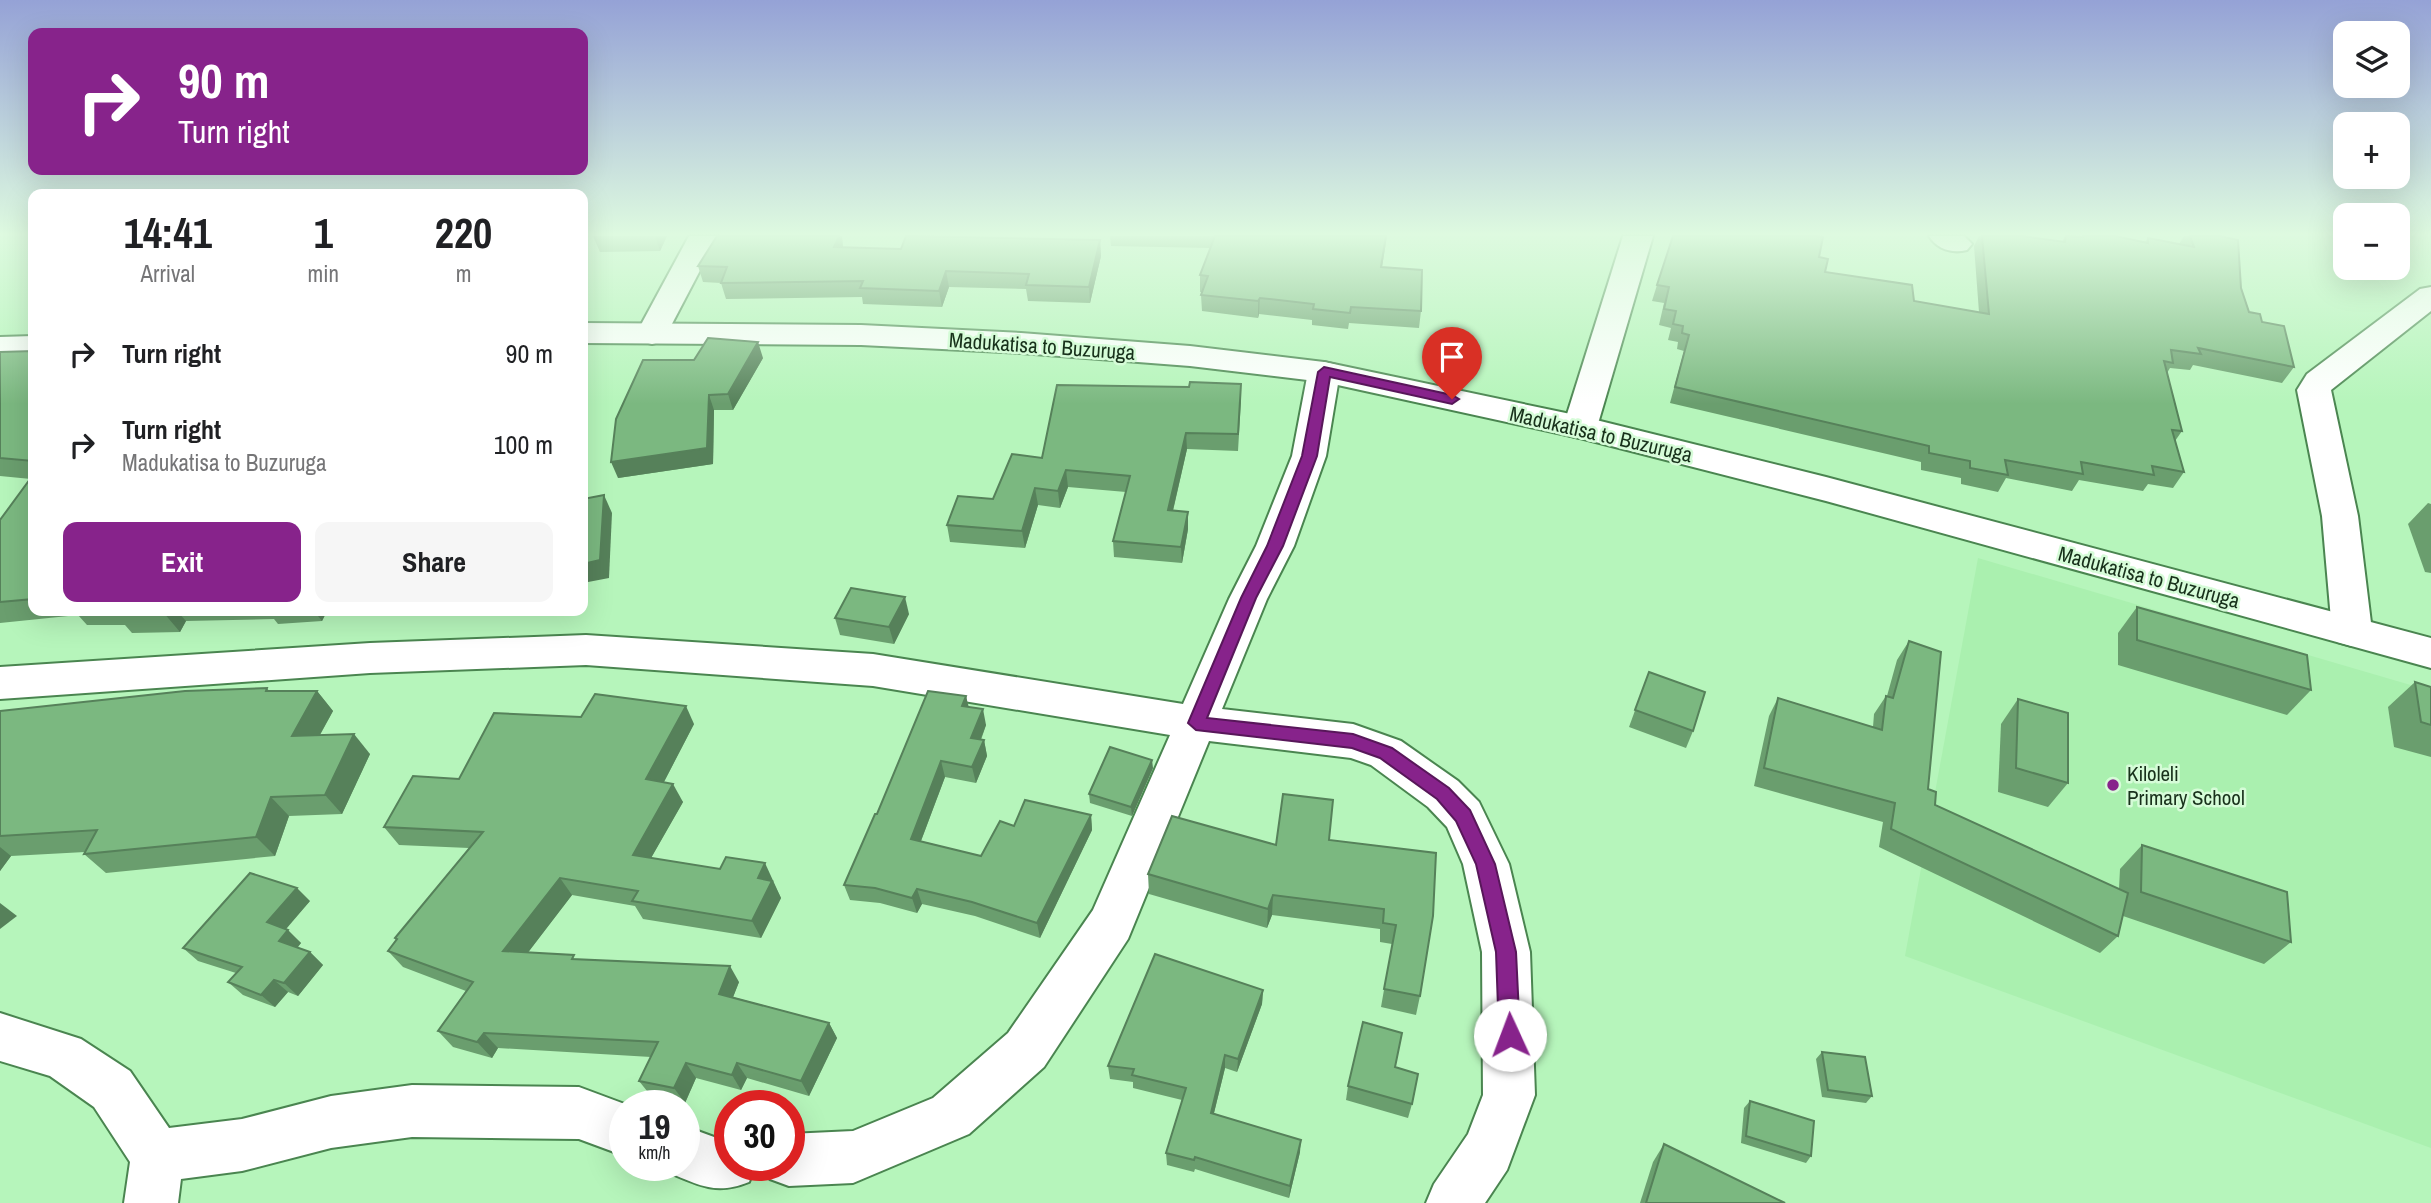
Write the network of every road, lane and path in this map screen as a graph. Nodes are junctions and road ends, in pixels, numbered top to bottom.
1 (674, 292) edge
2 (1621, 292) edge
3 (2431, 296) edge
4 (588, 333) edge
5 (652, 334) junction
6 (28, 346) edge
7 (0, 347) edge
8 (1324, 372) junction
9 (1580, 427) junction
10 (2352, 631) junction
11 (2431, 653) edge
12 (0, 684) edge
13 (1196, 723) junction
14 (0, 1037) edge
15 (609, 1124) edge
16 (805, 1159) edge
17 (154, 1179) edge
18 (1453, 1203) edge

1 - 5 street
2 - 9 street
3 - 10 street
4 - 5 street, Madukatisa to Buzuruga
5 - 8 street, Madukatisa to Buzuruga
6 - 7 street
8 - 9 street, Madukatisa to Buzuruga
8 - 13 street
9 - 10 street, Madukatisa to Buzuruga
10 - 11 street, Madukatisa to Buzuruga
12 - 13 street
13 - 16 street
13 - 18 street
14 - 17 street
15 - 17 street

